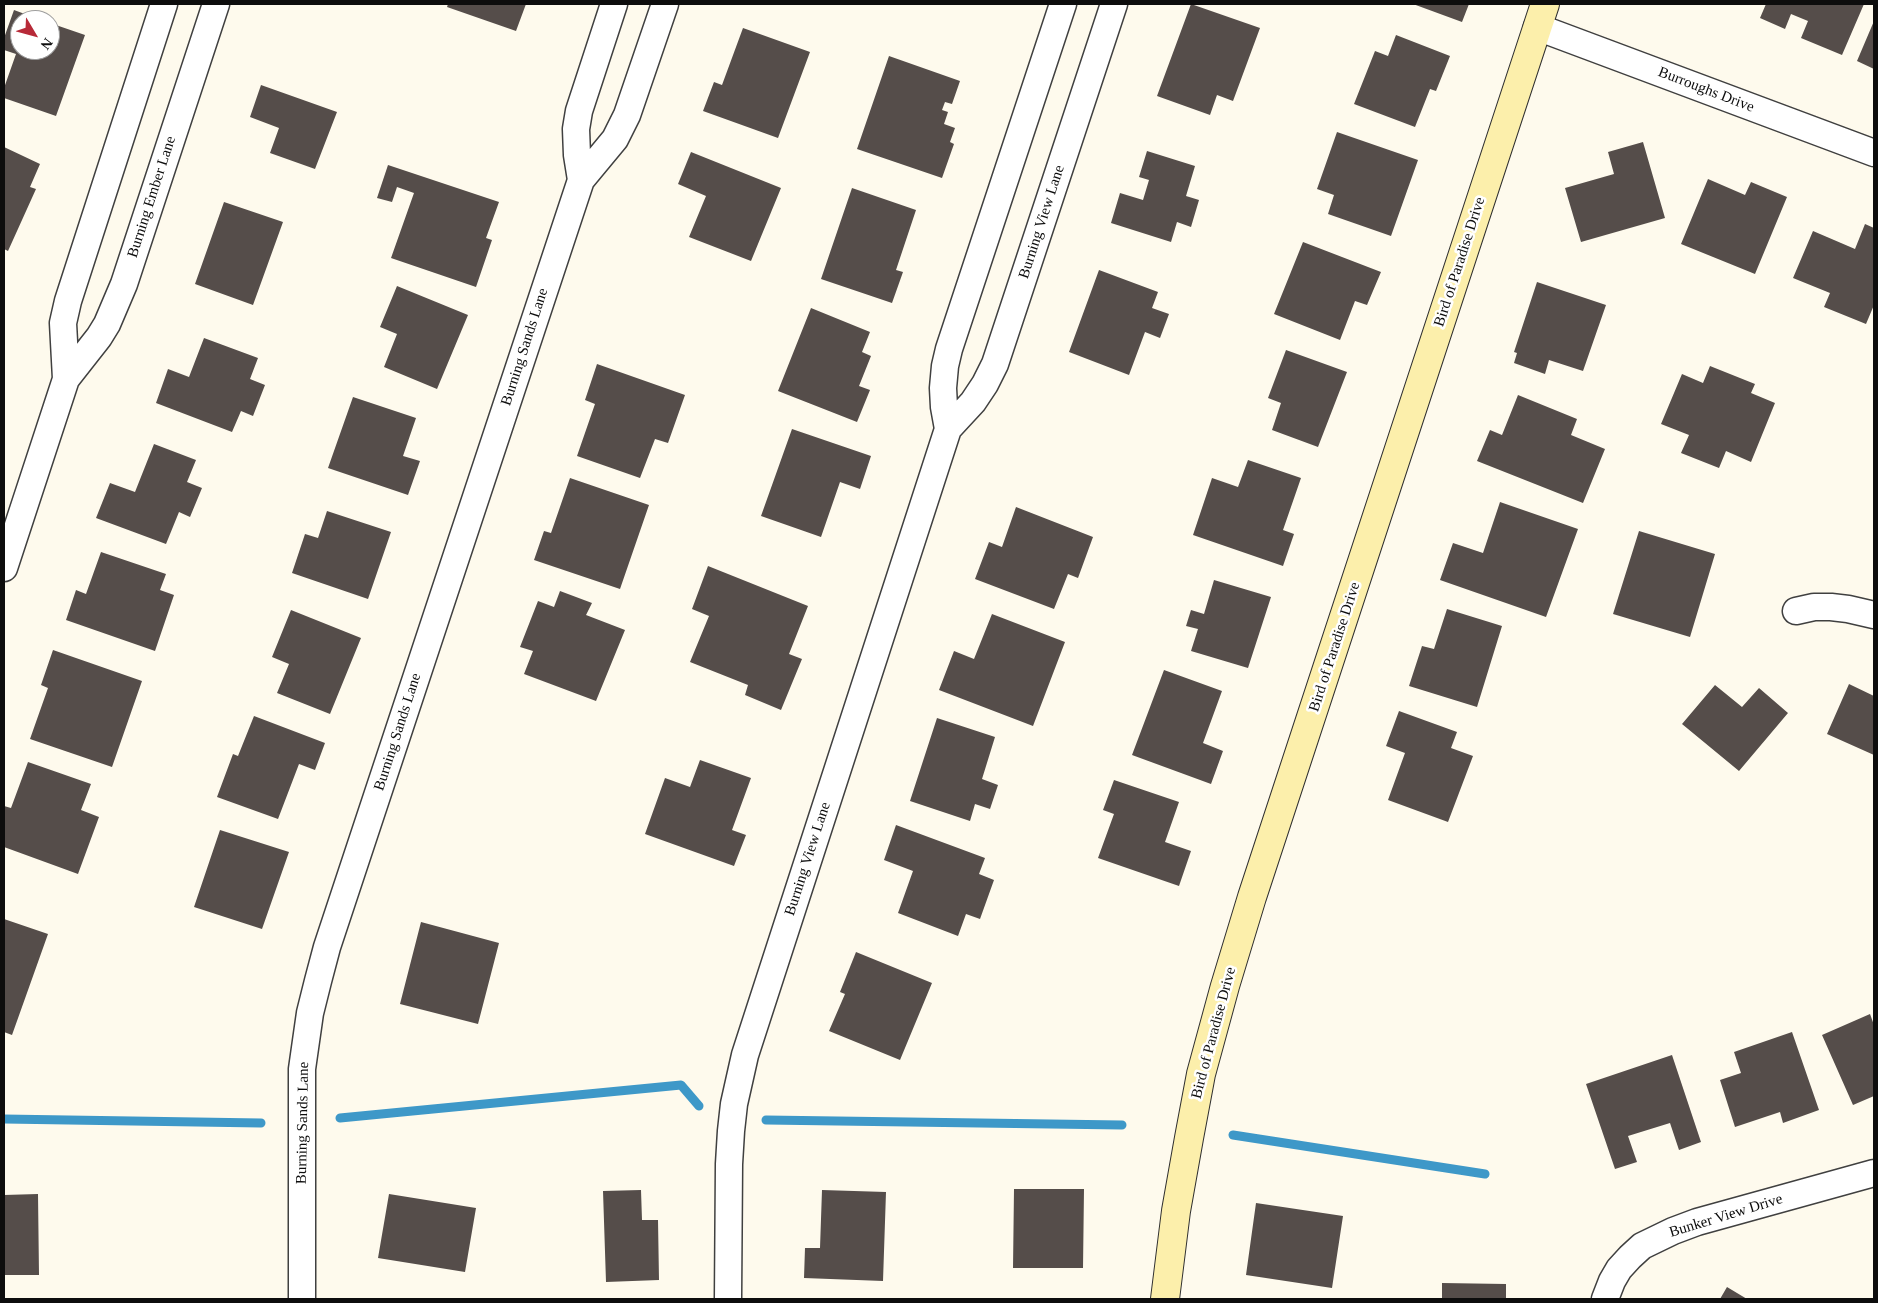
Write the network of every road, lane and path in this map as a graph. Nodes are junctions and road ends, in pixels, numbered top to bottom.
1 (164, 4) edge
2 (216, 4) edge
3 (614, 4) edge
4 (665, 4) edge
5 (1062, 4) edge
6 (1114, 4) edge
7 (1541, 15) edge
8 (1874, 153) edge
9 (581, 180) junction
10 (66, 379) junction
11 (948, 429) junction
12 (4, 568) edge
13 (1796, 611) dead end
14 (1874, 615) edge
15 (1874, 1173) edge
16 (302, 1299) edge
17 (728, 1299) edge
18 (1165, 1299) edge
19 (1605, 1299) edge

1 - 10 street, Burning Ember Lane
2 - 10 street, Burning Ember Lane
3 - 9 street, Burning Sands Lane
4 - 9 street, Burning Sands Lane
5 - 11 street, Burning View Lane
6 - 11 street, Burning View Lane
7 - 8 street, Burroughs Drive
7 - 18 street, Bird of Paradise Drive
9 - 16 street, Burning Sands Lane
10 - 12 street, Burning Ember Lane
11 - 17 street, Burning View Lane
13 - 14 street
15 - 19 street, Bunker View Drive

